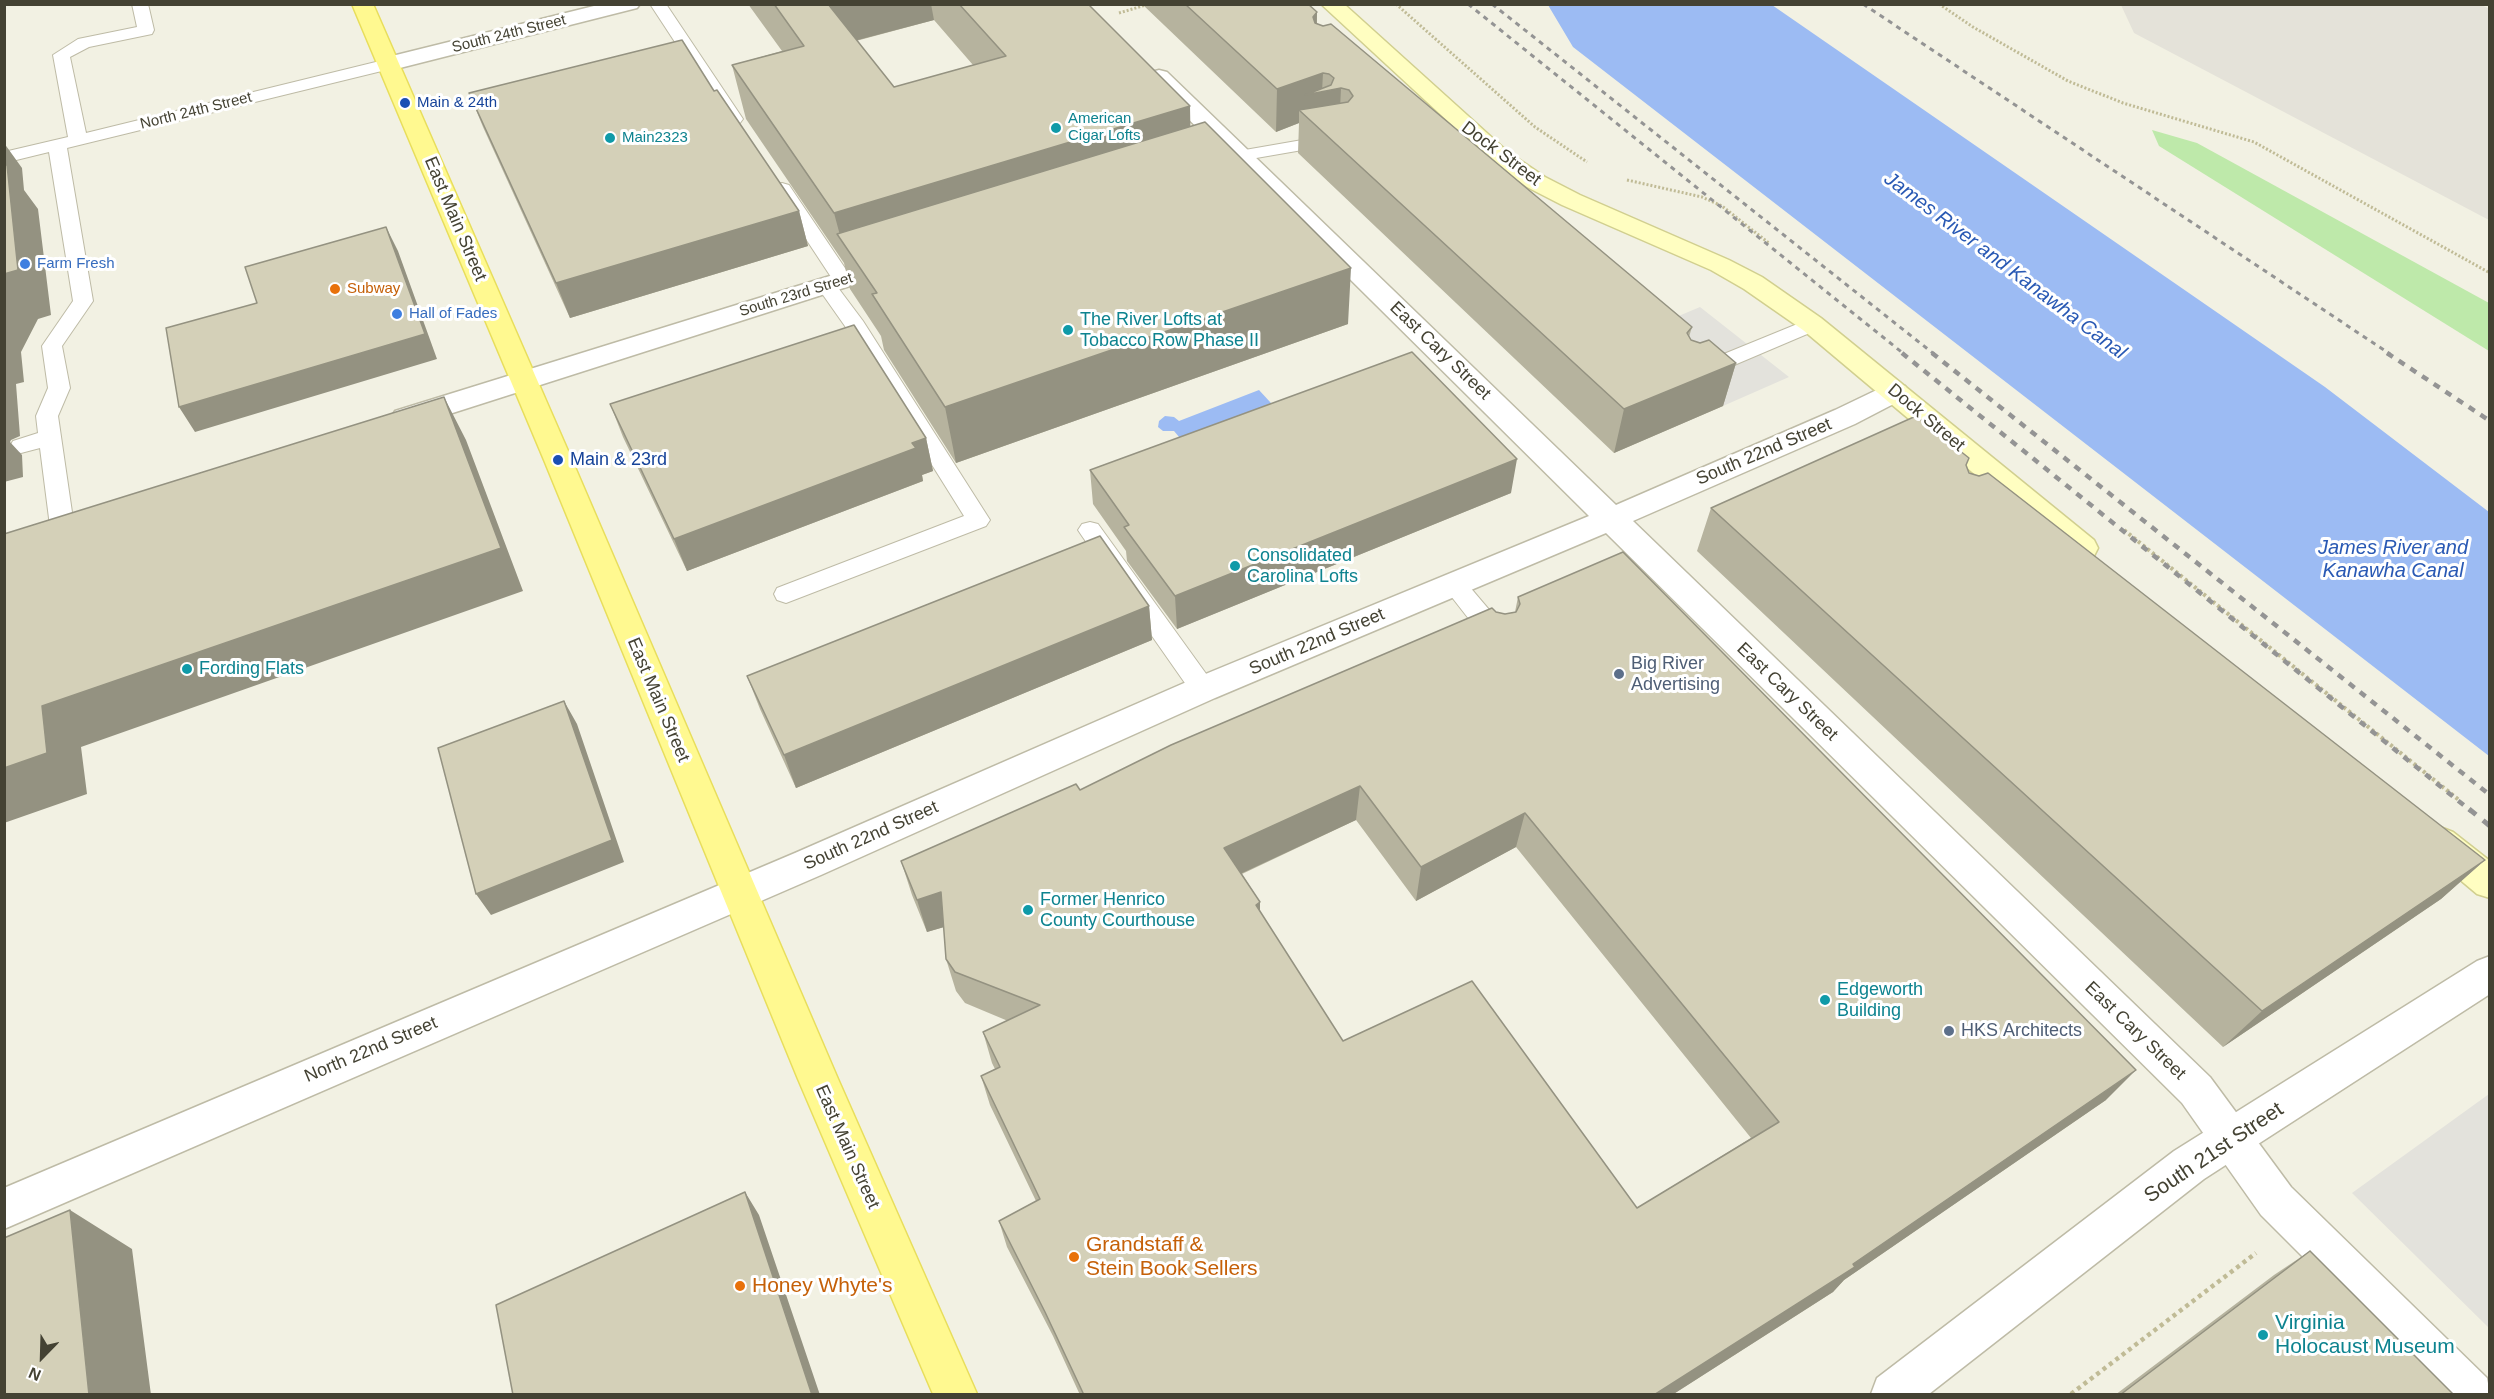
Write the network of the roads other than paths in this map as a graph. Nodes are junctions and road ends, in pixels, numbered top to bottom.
1 (140, 4) edge
2 (362, 4) edge
3 (630, 4) edge
4 (658, 4) edge
5 (1331, 4) edge
6 (1143, 62) edge
7 (388, 64) junction
8 (1312, 126) edge
9 (745, 134) edge
10 (1339, 138) edge
11 (78, 140) junction
12 (57, 145) junction
13 (4, 158) edge
14 (1229, 159) junction
15 (771, 173) edge
16 (911, 259) edge
17 (834, 283) junction
18 (1812, 324) junction
19 (1688, 377) edge
20 (524, 381) junction
21 (1895, 392) junction
22 (381, 426) edge
23 (49, 438) junction
24 (21, 446) dead end
25 (1611, 519) junction
26 (73, 522) joint
27 (1089, 530) dead end
28 (33, 535) edge
29 (2103, 564) edge
30 (1455, 585) junction
31 (786, 594) dead end
32 (1499, 639) edge
33 (1203, 689) junction
34 (2416, 822) edge
35 (2490, 883) edge
36 (739, 894) junction
37 (2490, 973) edge
38 (2232, 1140) junction
39 (4, 1209) edge
40 (955, 1395) edge
41 (1893, 1395) edge
42 (2471, 1395) edge

1 - 11 lane
2 - 7 main road, East Main Street
3 - 7 street, South 24th Street
4 - 9 lane
5 - 18 main road, Dock Street
6 - 14 street, East Cary Street
7 - 11 lane, North 24th Street
7 - 20 main road, East Main Street
8 - 14 lane
10 - 14 lane
11 - 12 lane, North 24th Street
12 - 13 lane, North 24th Street
12 - 23 lane
14 - 25 street, East Cary Street
15 - 17 lane
16 - 17 street, South 23rd Street
17 - 20 street, South 23rd Street
17 - 31 lane
18 - 19 lane
18 - 21 main road, Dock Street
20 - 22 street, South 23rd Street
20 - 36 main road, East Main Street
21 - 25 street, South 22nd Street
21 - 29 main road, Dock Street
23 - 24 lane
23 - 26 lane
25 - 30 street, South 22nd Street
25 - 38 street, East Cary Street
26 - 28 street
27 - 33 lane
30 - 32 lane
30 - 33 street, South 22nd Street
33 - 36 street, South 22nd Street
34 - 35 main road
36 - 39 street, North 22nd Street
36 - 40 main road, East Main Street
37 - 38 street, South 21st Street
38 - 41 street, South 21st Street
38 - 42 street, East Cary Street

